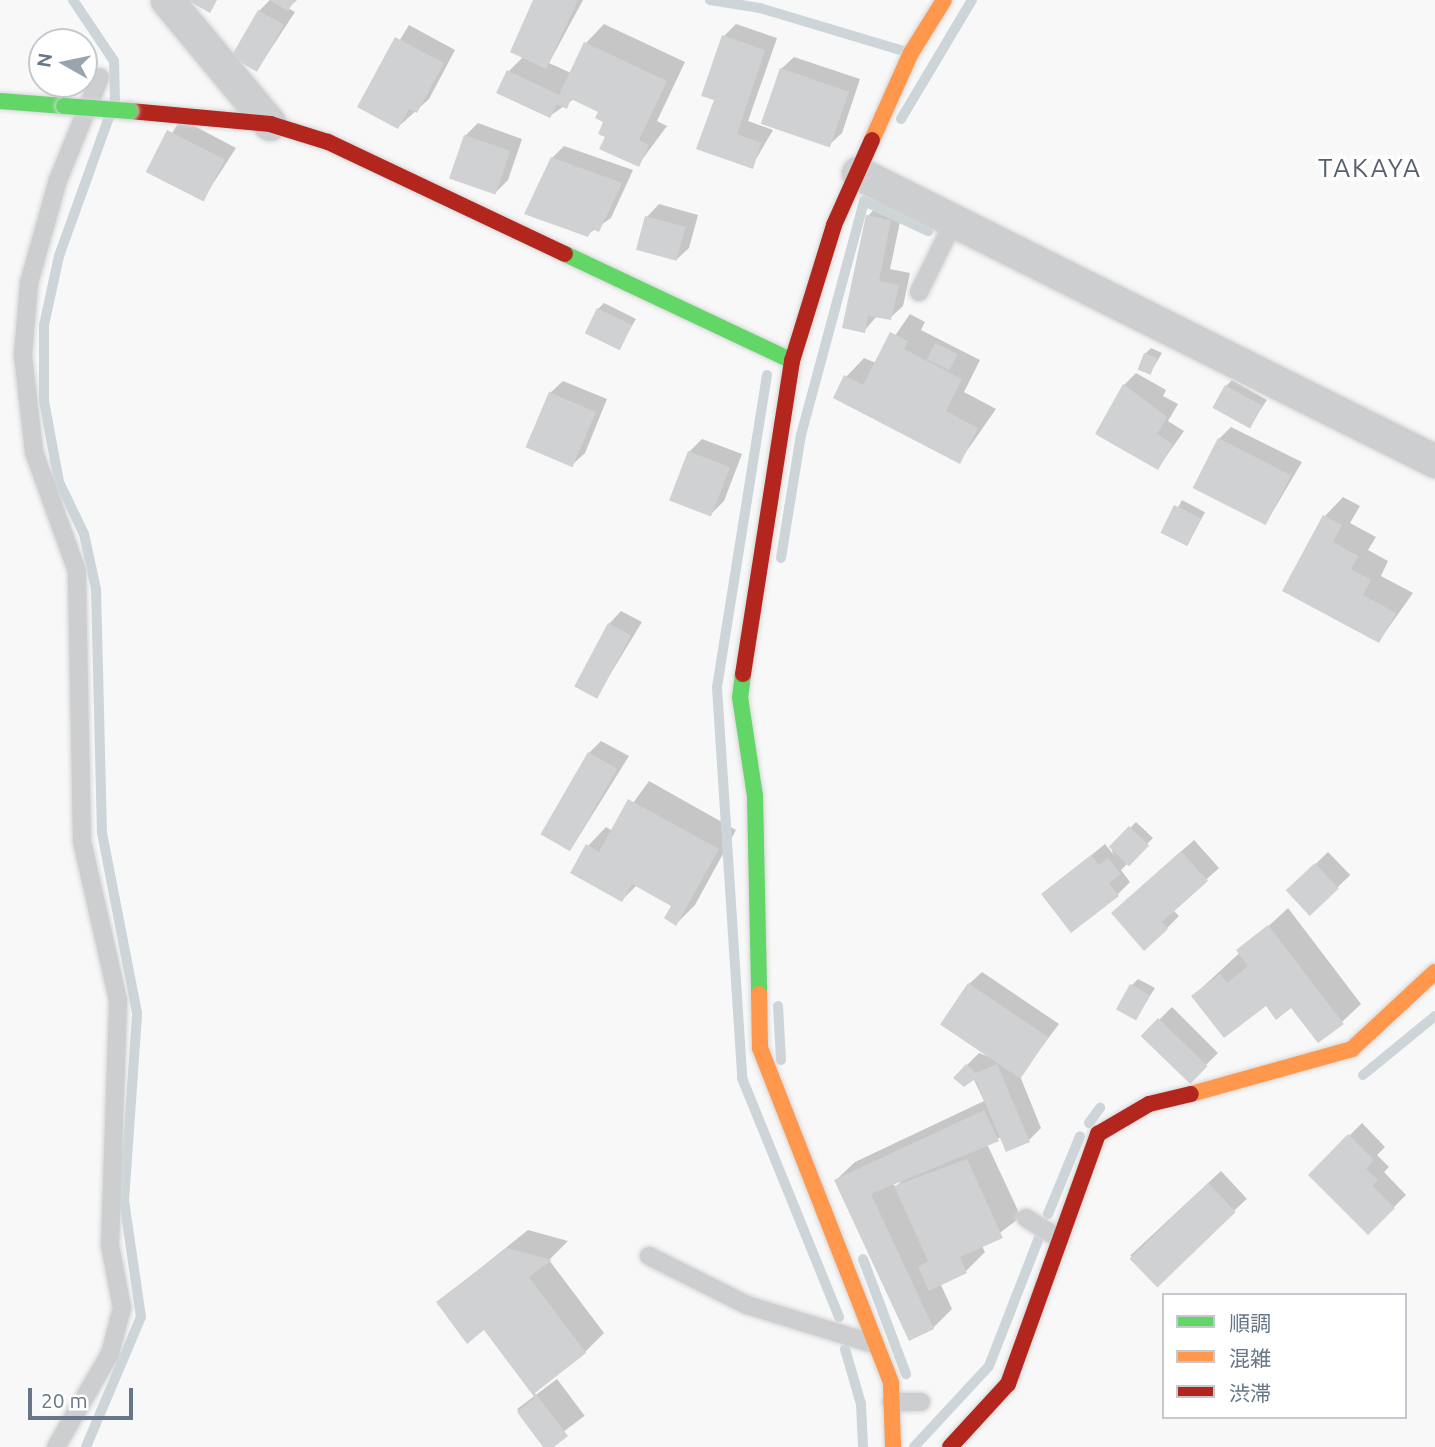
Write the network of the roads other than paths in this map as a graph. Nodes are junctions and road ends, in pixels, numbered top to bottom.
1 (167, 0) edge
2 (944, 0) edge
3 (100, 77) dead end
4 (0, 101) edge
5 (270, 124) junction
6 (858, 173) junction
7 (954, 221) junction
8 (919, 292) dead end
9 (792, 361) junction
10 (1435, 461) edge
11 (1435, 972) edge
12 (1026, 1218) dead end
13 (1060, 1239) junction
14 (649, 1256) dead end
15 (877, 1345) junction
16 (891, 1402) junction
17 (921, 1402) dead end
18 (57, 1447) edge
19 (893, 1447) edge
20 (950, 1447) edge

1 - 5 street
2 - 6 street
3 - 18 lane
4 - 5 street, bridge
5 - 9 street
6 - 7 street
6 - 9 street
7 - 8 lane
7 - 10 street
9 - 15 street
11 - 13 street
12 - 13 lane
13 - 20 street
14 - 15 lane
15 - 16 street
16 - 17 lane
16 - 19 street

